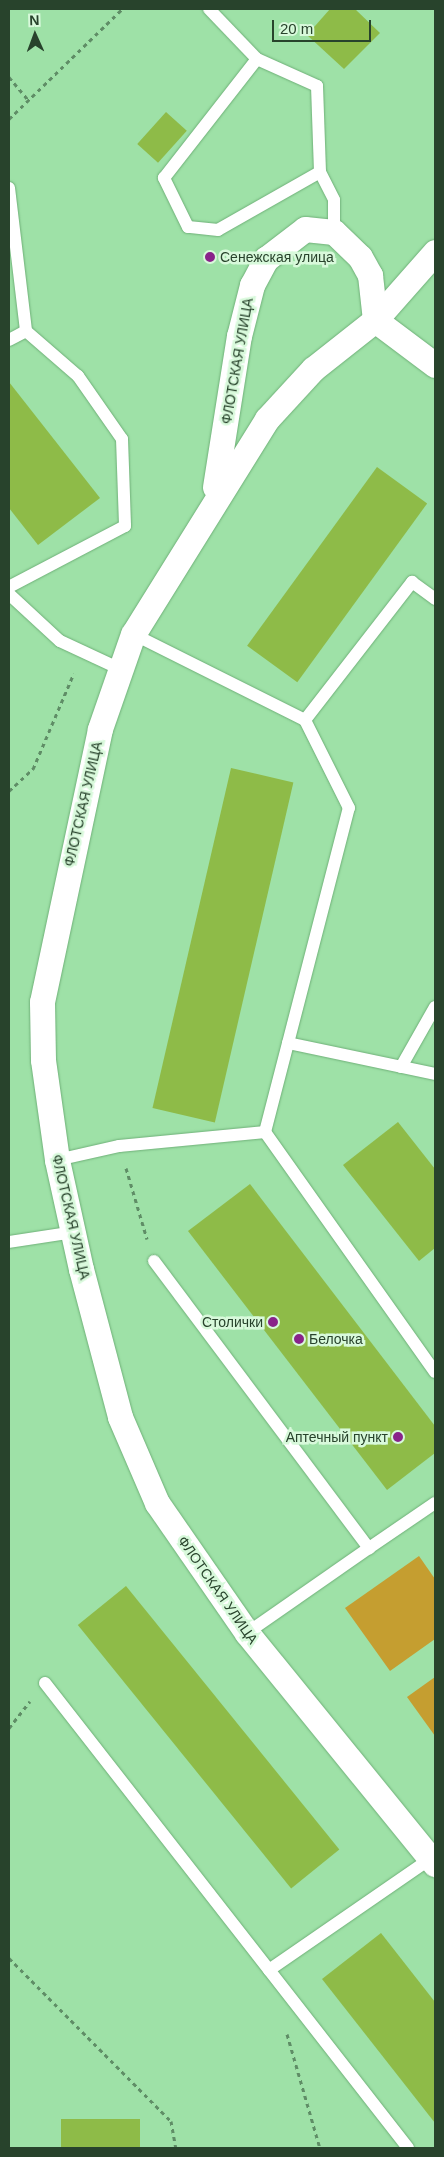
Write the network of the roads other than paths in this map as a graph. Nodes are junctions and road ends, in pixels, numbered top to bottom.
1 (210, 9) edge
2 (257, 59) junction
3 (320, 172) junction
4 (9, 188) edge
5 (334, 232) junction
6 (435, 252) edge
7 (375, 320) junction
8 (26, 331) junction
9 (9, 340) edge
10 (435, 365) edge
11 (213, 498) junction
12 (9, 587) edge
13 (9, 594) edge
14 (435, 598) edge
15 (133, 634) junction
16 (118, 668) junction
17 (306, 720) junction
18 (435, 1007) edge
19 (288, 1043) junction
20 (402, 1067) junction
21 (435, 1074) edge
22 (265, 1132) junction
23 (57, 1160) junction
24 (74, 1232) junction
25 (9, 1242) edge
26 (154, 1261) road end
27 (435, 1372) edge
28 (435, 1503) edge
29 (369, 1548) junction
30 (247, 1633) junction
31 (45, 1683) road end
32 (433, 1862) edge
33 (269, 1970) junction
34 (408, 2148) edge

1 - 2 lane
2 - 3 lane
2 - 3 lane
3 - 5 lane
4 - 8 lane
5 - 7 street
5 - 11 street, ФЛОТСКАЯ УЛИЦА
6 - 7 street, ФЛОТСКАЯ УЛИЦА
7 - 10 street
7 - 11 street, ФЛОТСКАЯ УЛИЦА
8 - 9 lane
8 - 12 lane
11 - 15 street, ФЛОТСКАЯ УЛИЦА
13 - 16 lane
14 - 17 lane
15 - 16 street, ФЛОТСКАЯ УЛИЦА
15 - 17 lane
16 - 23 street, ФЛОТСКАЯ УЛИЦА
17 - 19 lane
18 - 20 lane
19 - 20 lane
19 - 22 lane
20 - 21 lane
22 - 23 lane
22 - 27 lane
23 - 24 street, ФЛОТСКАЯ УЛИЦА
24 - 25 lane
24 - 30 street, ФЛОТСКАЯ УЛИЦА
26 - 29 lane
28 - 29 lane
29 - 30 lane
30 - 32 street, ФЛОТСКАЯ УЛИЦА
31 - 33 lane
32 - 33 lane
33 - 34 lane

